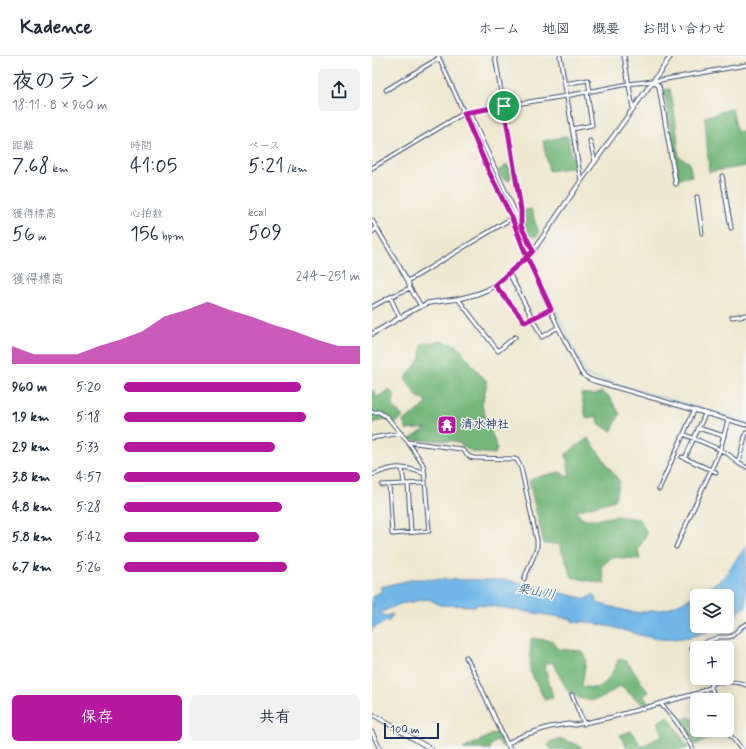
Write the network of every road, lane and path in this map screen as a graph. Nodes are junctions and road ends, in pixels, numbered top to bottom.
1 (495, 56) edge
2 (560, 56) edge
3 (624, 56) edge
4 (671, 56) edge
5 (438, 57) edge
6 (746, 65) edge
7 (653, 81) junction
8 (564, 84) junction
9 (628, 84) junction
10 (386, 90) dead end
11 (589, 92) junction
12 (566, 96) junction
13 (504, 106) junction
14 (633, 110) junction
15 (469, 112) junction
16 (464, 113) junction
17 (572, 129) junction
18 (590, 142) dead end
19 (595, 162) junction
20 (372, 168) edge
21 (722, 176) dead end
22 (581, 181) junction
23 (676, 184) dead end
24 (697, 197) dead end
25 (512, 218) junction
26 (372, 220) edge
27 (521, 226) junction
28 (377, 228) junction
29 (731, 228) dead end
30 (372, 232) edge
31 (702, 233) dead end
32 (533, 251) junction
33 (527, 257) junction
34 (509, 273) junction
35 (408, 281) junction
36 (495, 285) junction
37 (410, 288) junction
38 (390, 297) junction
39 (458, 299) junction
40 (421, 306) junction
41 (372, 307) edge
42 (551, 309) junction
43 (746, 315) edge
44 (400, 318) junction
45 (533, 318) junction
46 (732, 318) dead end
47 (558, 327) junction
48 (372, 334) edge
49 (515, 337) dead end
50 (694, 411) junction
51 (372, 412) edge
52 (705, 414) junction
53 (728, 420) junction
54 (746, 425) edge
55 (698, 428) junction
56 (401, 433) junction
57 (746, 433) edge
58 (684, 434) junction
59 (724, 436) junction
60 (372, 438) edge
61 (694, 439) junction
62 (408, 442) junction
63 (720, 450) junction
64 (738, 464) junction
65 (746, 467) edge
66 (402, 468) junction
67 (712, 470) junction
68 (716, 472) dead end
69 (425, 474) junction
70 (372, 476) edge
71 (425, 483) junction
72 (406, 484) junction
73 (382, 485) dead end
74 (389, 485) junction
75 (660, 489) dead end
76 (411, 532) junction
77 (676, 547) dead end
78 (524, 579) dead end
79 (746, 624) edge
80 (709, 641) edge
81 (466, 657) dead end
82 (734, 683) edge
83 (746, 685) edge
84 (711, 687) joint
85 (713, 693) edge
86 (572, 695) dead end
87 (661, 704) junction
88 (372, 714) edge
89 (584, 724) junction
90 (372, 732) edge
91 (732, 737) edge
92 (507, 745) junction
93 (380, 749) edge
94 (431, 749) edge
95 (510, 749) edge
96 (693, 749) edge
97 (742, 749) edge

1 - 13 street
2 - 8 street
3 - 9 street
4 - 7 street
5 - 10 street
5 - 16 street
6 - 7 street
7 - 9 street
7 - 14 street
7 - 23 street
8 - 11 street
8 - 12 street
9 - 11 street
9 - 14 street
11 - 12 street
11 - 17 street
12 - 13 street
12 - 17 street
13 - 15 street
13 - 27 street
14 - 19 street
15 - 16 street
15 - 27 street
16 - 20 street
16 - 25 street
17 - 22 street
18 - 19 street
19 - 22 street
21 - 29 street
22 - 32 street
24 - 31 street
25 - 33 street
25 - 35 street
26 - 28 street
27 - 32 street
28 - 30 street
28 - 35 street
32 - 33 street
33 - 34 street
33 - 42 street
34 - 36 street
34 - 45 street
35 - 37 street
36 - 39 street
36 - 45 street
37 - 38 street
37 - 40 street
38 - 41 street
38 - 44 street
39 - 40 street
39 - 49 street
40 - 44 street
42 - 45 street
42 - 47 street
43 - 46 street
44 - 48 street
45 - 47 street
47 - 50 street
50 - 52 street
50 - 58 street
51 - 56 street
52 - 53 street
52 - 55 street
53 - 54 street
53 - 59 street
55 - 59 street
55 - 61 street
56 - 60 street
56 - 62 street
57 - 64 street
58 - 61 street
58 - 75 street
59 - 63 street
61 - 63 street
61 - 67 street
62 - 69 street
62 - 78 street
63 - 64 street
63 - 67 street
64 - 65 street
66 - 69 street
66 - 70 street
66 - 72 street
67 - 68 street
67 - 77 street
69 - 71 street
71 - 72 street
71 - 76 street
72 - 74 street
72 - 76 street
73 - 74 street
74 - 76 street
79 - 80 street
81 - 92 street
82 - 83 street
84 - 85 street
84 - 87 street
86 - 89 street
87 - 89 street
87 - 96 street
88 - 94 street
89 - 92 street
90 - 93 street
91 - 97 street
92 - 95 street

